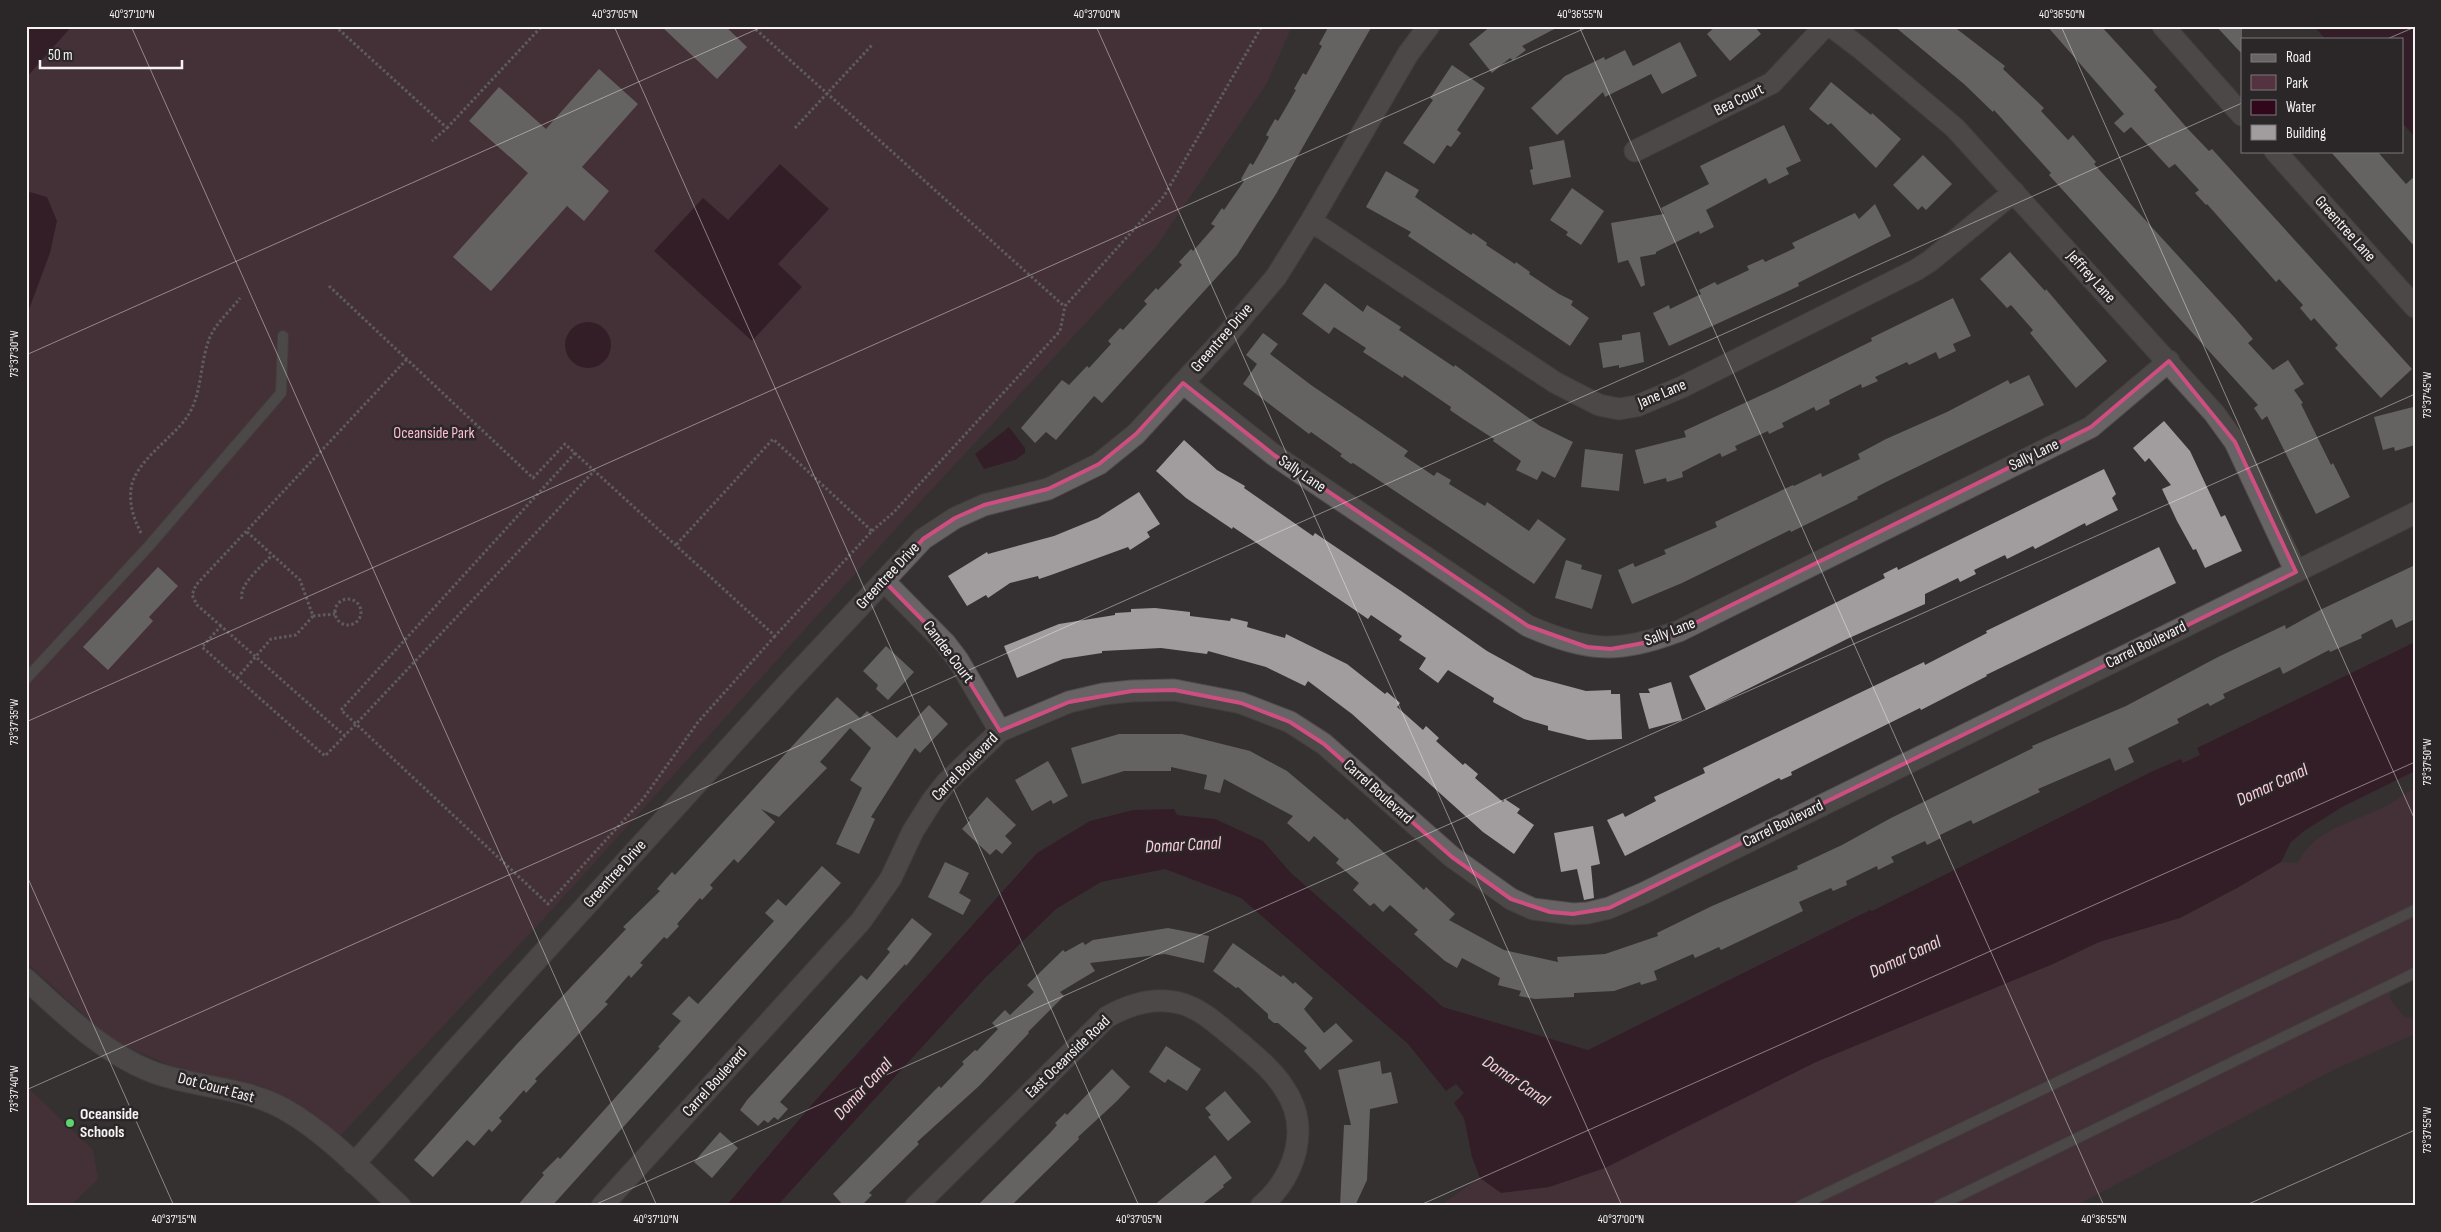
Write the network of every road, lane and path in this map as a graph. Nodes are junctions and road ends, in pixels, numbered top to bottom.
1 (335, 26) edge
2 (542, 26) edge
3 (752, 26) edge
4 (1262, 26) edge
5 (1429, 26) edge
6 (1825, 26) edge
7 (1831, 26) edge
8 (2163, 26) edge
9 (872, 45) dead end
10 (826, 93) junction
11 (2241, 114) edge
12 (447, 128) junction
13 (795, 128) dead end
14 (432, 141) dead end
15 (1635, 151) dead end
16 (2276, 152) edge
17 (2014, 192) junction
18 (1311, 221) junction
19 (329, 286) dead end
20 (240, 298) dead end
21 (1065, 306) junction
22 (2415, 308) edge
23 (283, 336) dead end
24 (407, 359) junction
25 (2169, 362) junction
26 (1183, 382) junction
27 (575, 453) junction
28 (594, 470) junction
29 (2415, 513) edge
30 (246, 531) junction
31 (872, 531) junction
32 (676, 545) junction
33 (148, 547) junction
34 (272, 555) junction
35 (2296, 572) junction
36 (885, 582) junction
37 (242, 599) dead end
38 (335, 614) junction
39 (313, 616) junction
40 (221, 626) junction
41 (775, 636) junction
42 (256, 656) junction
43 (236, 678) junction
44 (26, 679) edge
45 (356, 724) junction
46 (1000, 731) junction
47 (345, 736) junction
48 (2415, 910) edge
49 (2415, 973) edge
50 (26, 979) edge
51 (354, 1164) junction
52 (400, 1206) edge
53 (602, 1206) edge
54 (916, 1206) edge
55 (1261, 1206) edge
56 (1800, 1206) edge
57 (1938, 1206) edge

1 - 12 path
2 - 12 path
3 - 10 path
4 - 21 path
5 - 18 street, Greentree Drive
6 - 15 street, Bea Court
7 - 17 street, Jeffrey Lane
8 - 11 street
9 - 10 path
10 - 13 path
10 - 21 path
12 - 14 path
16 - 22 street, Greentree Lane
17 - 18 street, Jane Lane
17 - 25 street, Jeffrey Lane
18 - 26 street, Greentree Drive
19 - 24 path
20 - 33 path
21 - 31 path
23 - 33 lane
24 - 27 path
24 - 30 path
25 - 26 street, Sally Lane
25 - 35 street, Jeffrey Lane
26 - 36 street, Greentree Drive
27 - 28 path
27 - 45 path
28 - 32 path
28 - 45 path
29 - 35 street
30 - 34 path
30 - 40 path
31 - 32 path
31 - 41 path
32 - 41 path
33 - 44 lane
34 - 37 path
34 - 39 path
35 - 46 street, Carrel Boulevard
36 - 46 street, Candee Court
36 - 51 street, Greentree Drive
38 - 38 path
38 - 39 path
39 - 42 path
40 - 42 path
40 - 43 path
41 - 45 path
42 - 43 path
42 - 47 path
43 - 47 path
45 - 47 path
46 - 53 street, Carrel Boulevard
48 - 56 lane
49 - 57 lane
50 - 51 street, Dot Court East
51 - 52 street, Dot Court East
54 - 55 street, East Oceanside Road

